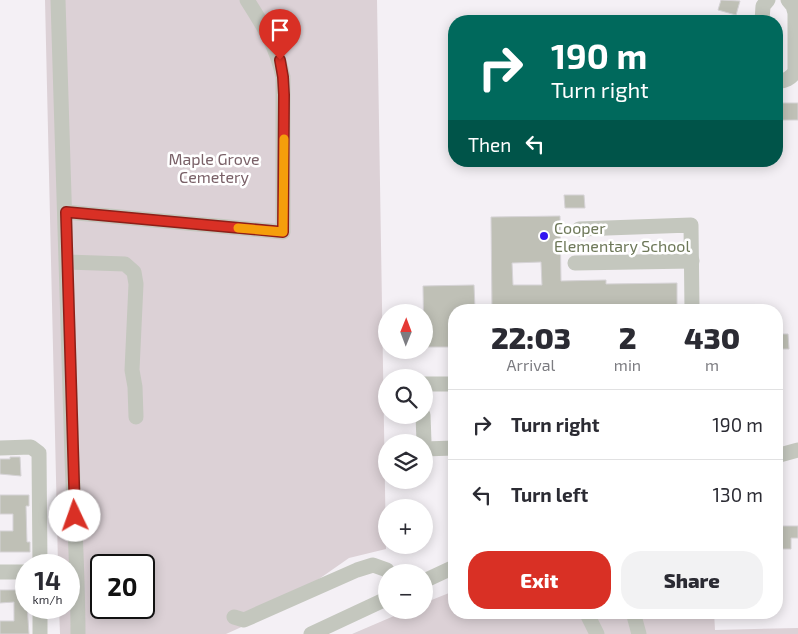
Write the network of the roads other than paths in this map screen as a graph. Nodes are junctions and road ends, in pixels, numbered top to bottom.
1 (58, 0) edge
2 (247, 0) edge
3 (768, 0) edge
4 (788, 0) edge
5 (762, 15) edge
6 (797, 62) edge
7 (783, 81) edge
8 (66, 212) junction
9 (579, 228) dead end
10 (692, 261) junction
11 (67, 262) junction
12 (575, 263) dead end
13 (692, 304) edge
14 (433, 384) edge
15 (448, 384) edge
16 (136, 417) dead end
17 (0, 448) edge
18 (448, 448) edge
19 (433, 449) edge
20 (798, 450) edge
21 (783, 454) edge
22 (40, 554) edge
23 (378, 567) edge
24 (448, 570) edge
25 (0, 572) edge
26 (15, 572) edge
27 (433, 577) edge
28 (378, 603) edge
29 (234, 617) dead end
30 (40, 619) edge
31 (590, 619) edge
32 (635, 619) edge
33 (40, 634) edge
34 (78, 634) edge
35 (311, 634) edge
36 (597, 634) edge
37 (639, 634) edge

1 - 8 street
2 - 8 street
3 - 5 street
4 - 6 street
6 - 7 street
8 - 11 street
9 - 10 street
10 - 12 street
10 - 13 street
11 - 16 street
11 - 34 street
14 - 15 street
17 - 22 street
18 - 19 street
20 - 21 street
23 - 29 street
24 - 27 street
25 - 26 street
28 - 35 street
30 - 33 street
31 - 36 street
32 - 37 street

